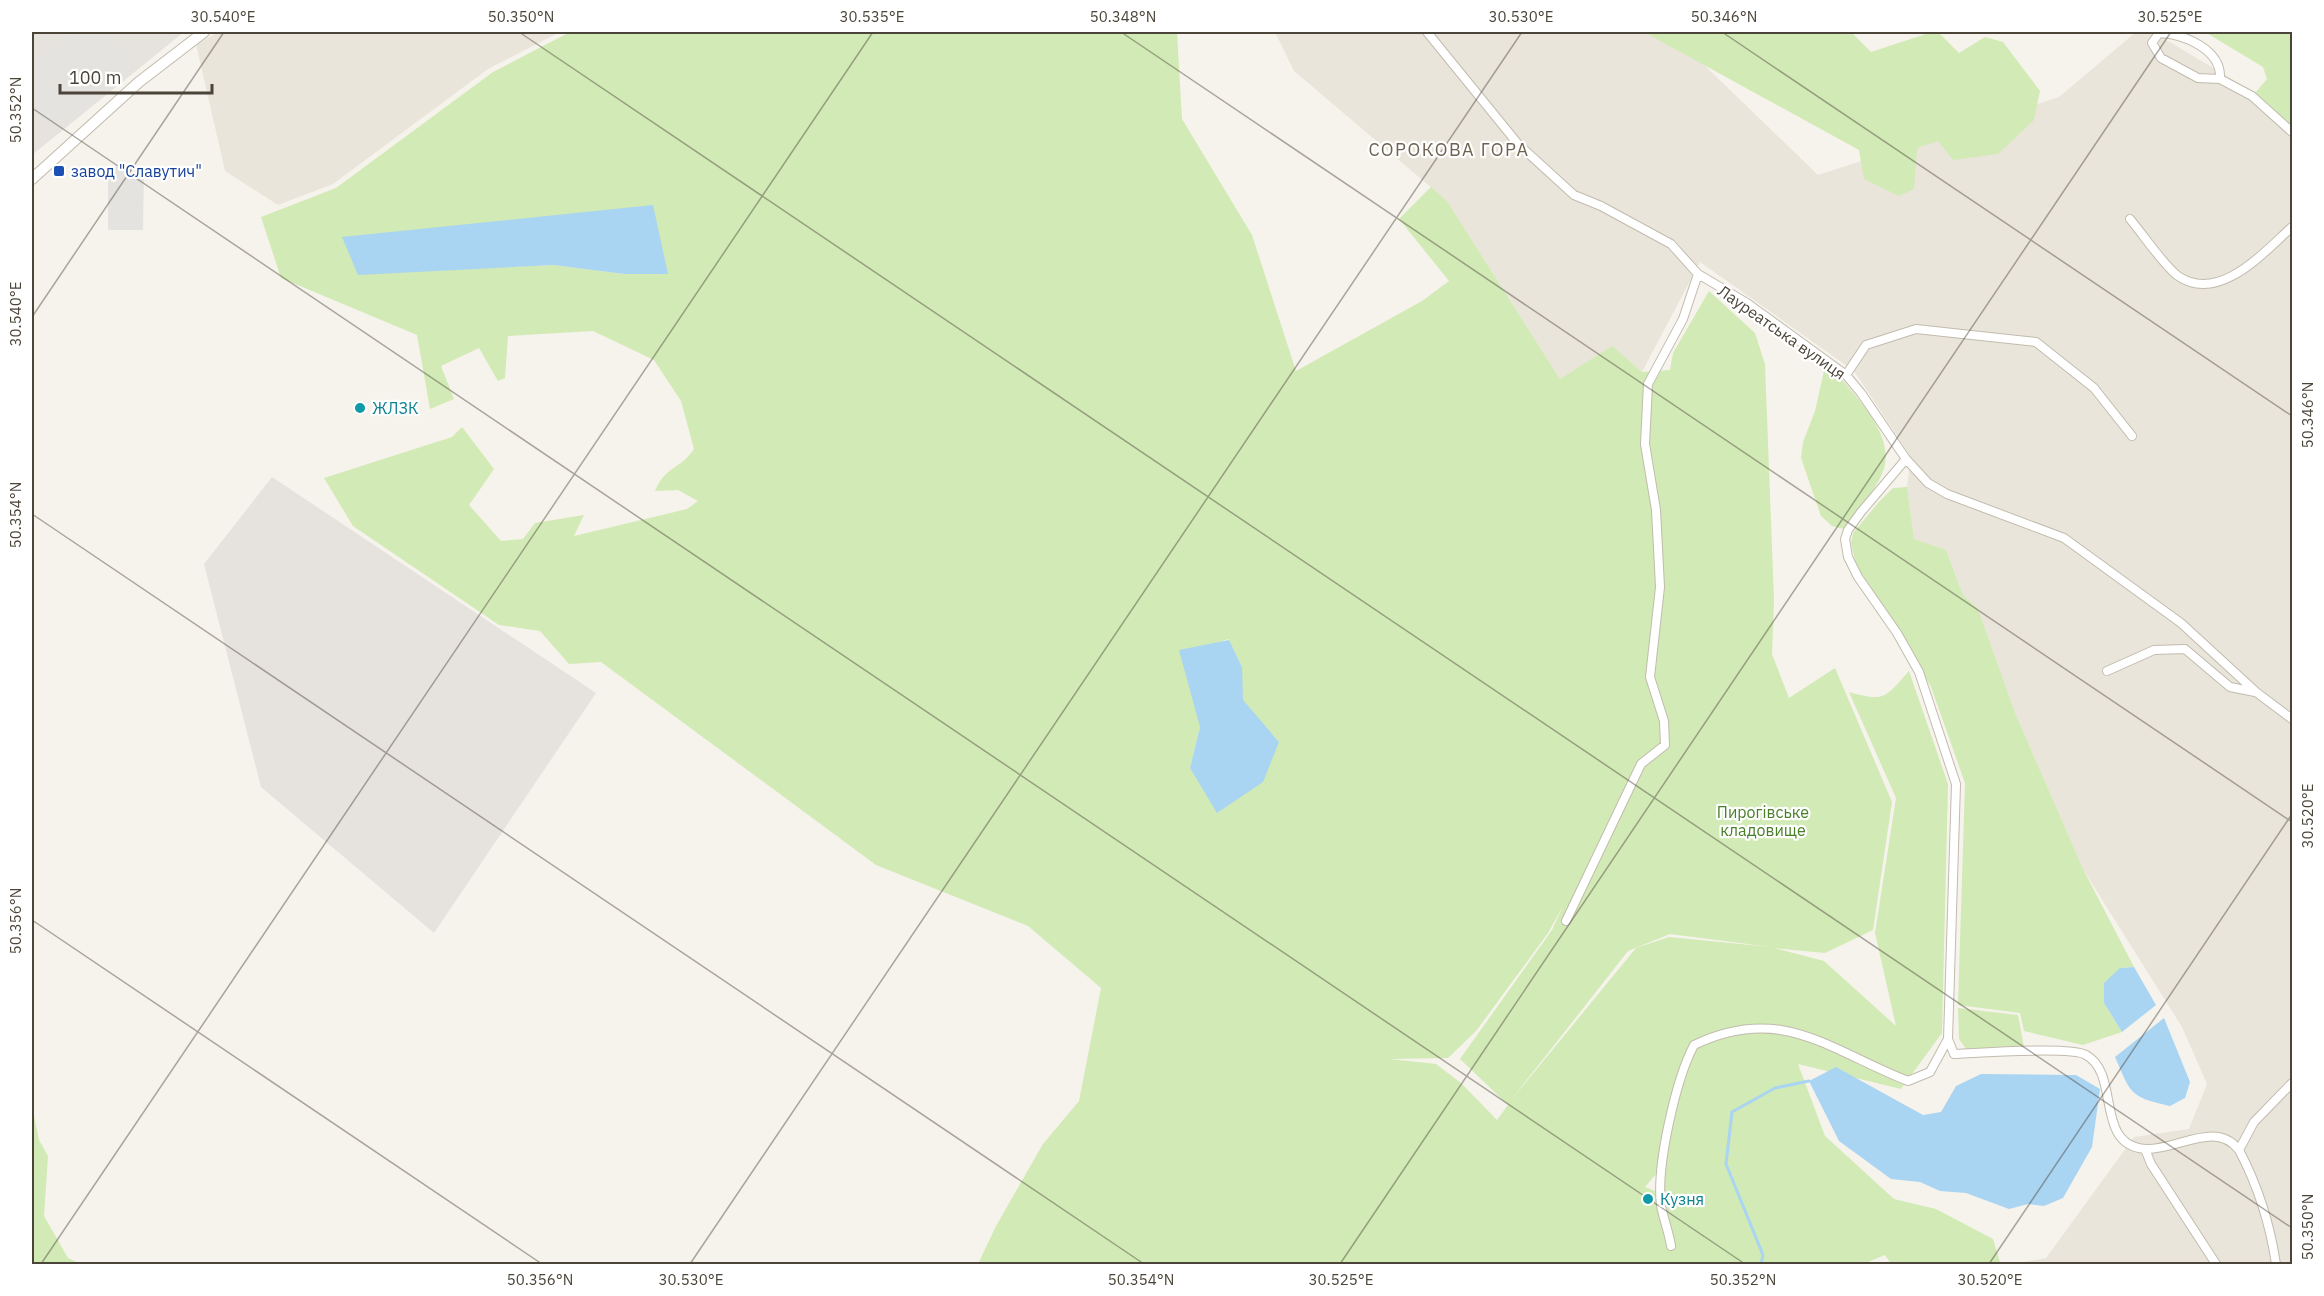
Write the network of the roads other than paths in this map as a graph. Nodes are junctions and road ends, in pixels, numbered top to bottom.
1 (204, 32) edge
2 (1427, 32) edge
3 (2220, 79) junction
4 (2292, 132) edge
5 (32, 179) edge
6 (2130, 219) dead end
7 (2292, 227) edge
8 (1698, 274) junction
9 (1846, 375) junction
10 (2132, 436) dead end
11 (1906, 459) junction
12 (2107, 671) dead end
13 (2256, 692) junction
14 (2292, 719) edge
15 (1566, 921) dead end
16 (1948, 1039) junction
17 (1954, 1054) junction
18 (1938, 1059) junction
19 (2292, 1083) edge
20 (2145, 1149) junction
21 (2239, 1150) junction
22 (1671, 1246) dead end
23 (2216, 1264) edge
24 (2276, 1264) edge

1 - 5 street
2 - 8 street, Лауреатська вулиця
3 - 3 street
3 - 4 street
6 - 7 street
8 - 9 street, Лауреатська вулиця
8 - 15 street
9 - 10 street
9 - 11 street, Лауреатська вулиця
11 - 13 street, Лауреатська вулиця
11 - 16 street
12 - 13 street
13 - 14 street, Лауреатська вулиця
16 - 17 street
16 - 18 street
17 - 18 street
17 - 20 street
18 - 22 street
19 - 21 street
20 - 21 street
20 - 23 street
21 - 24 street

